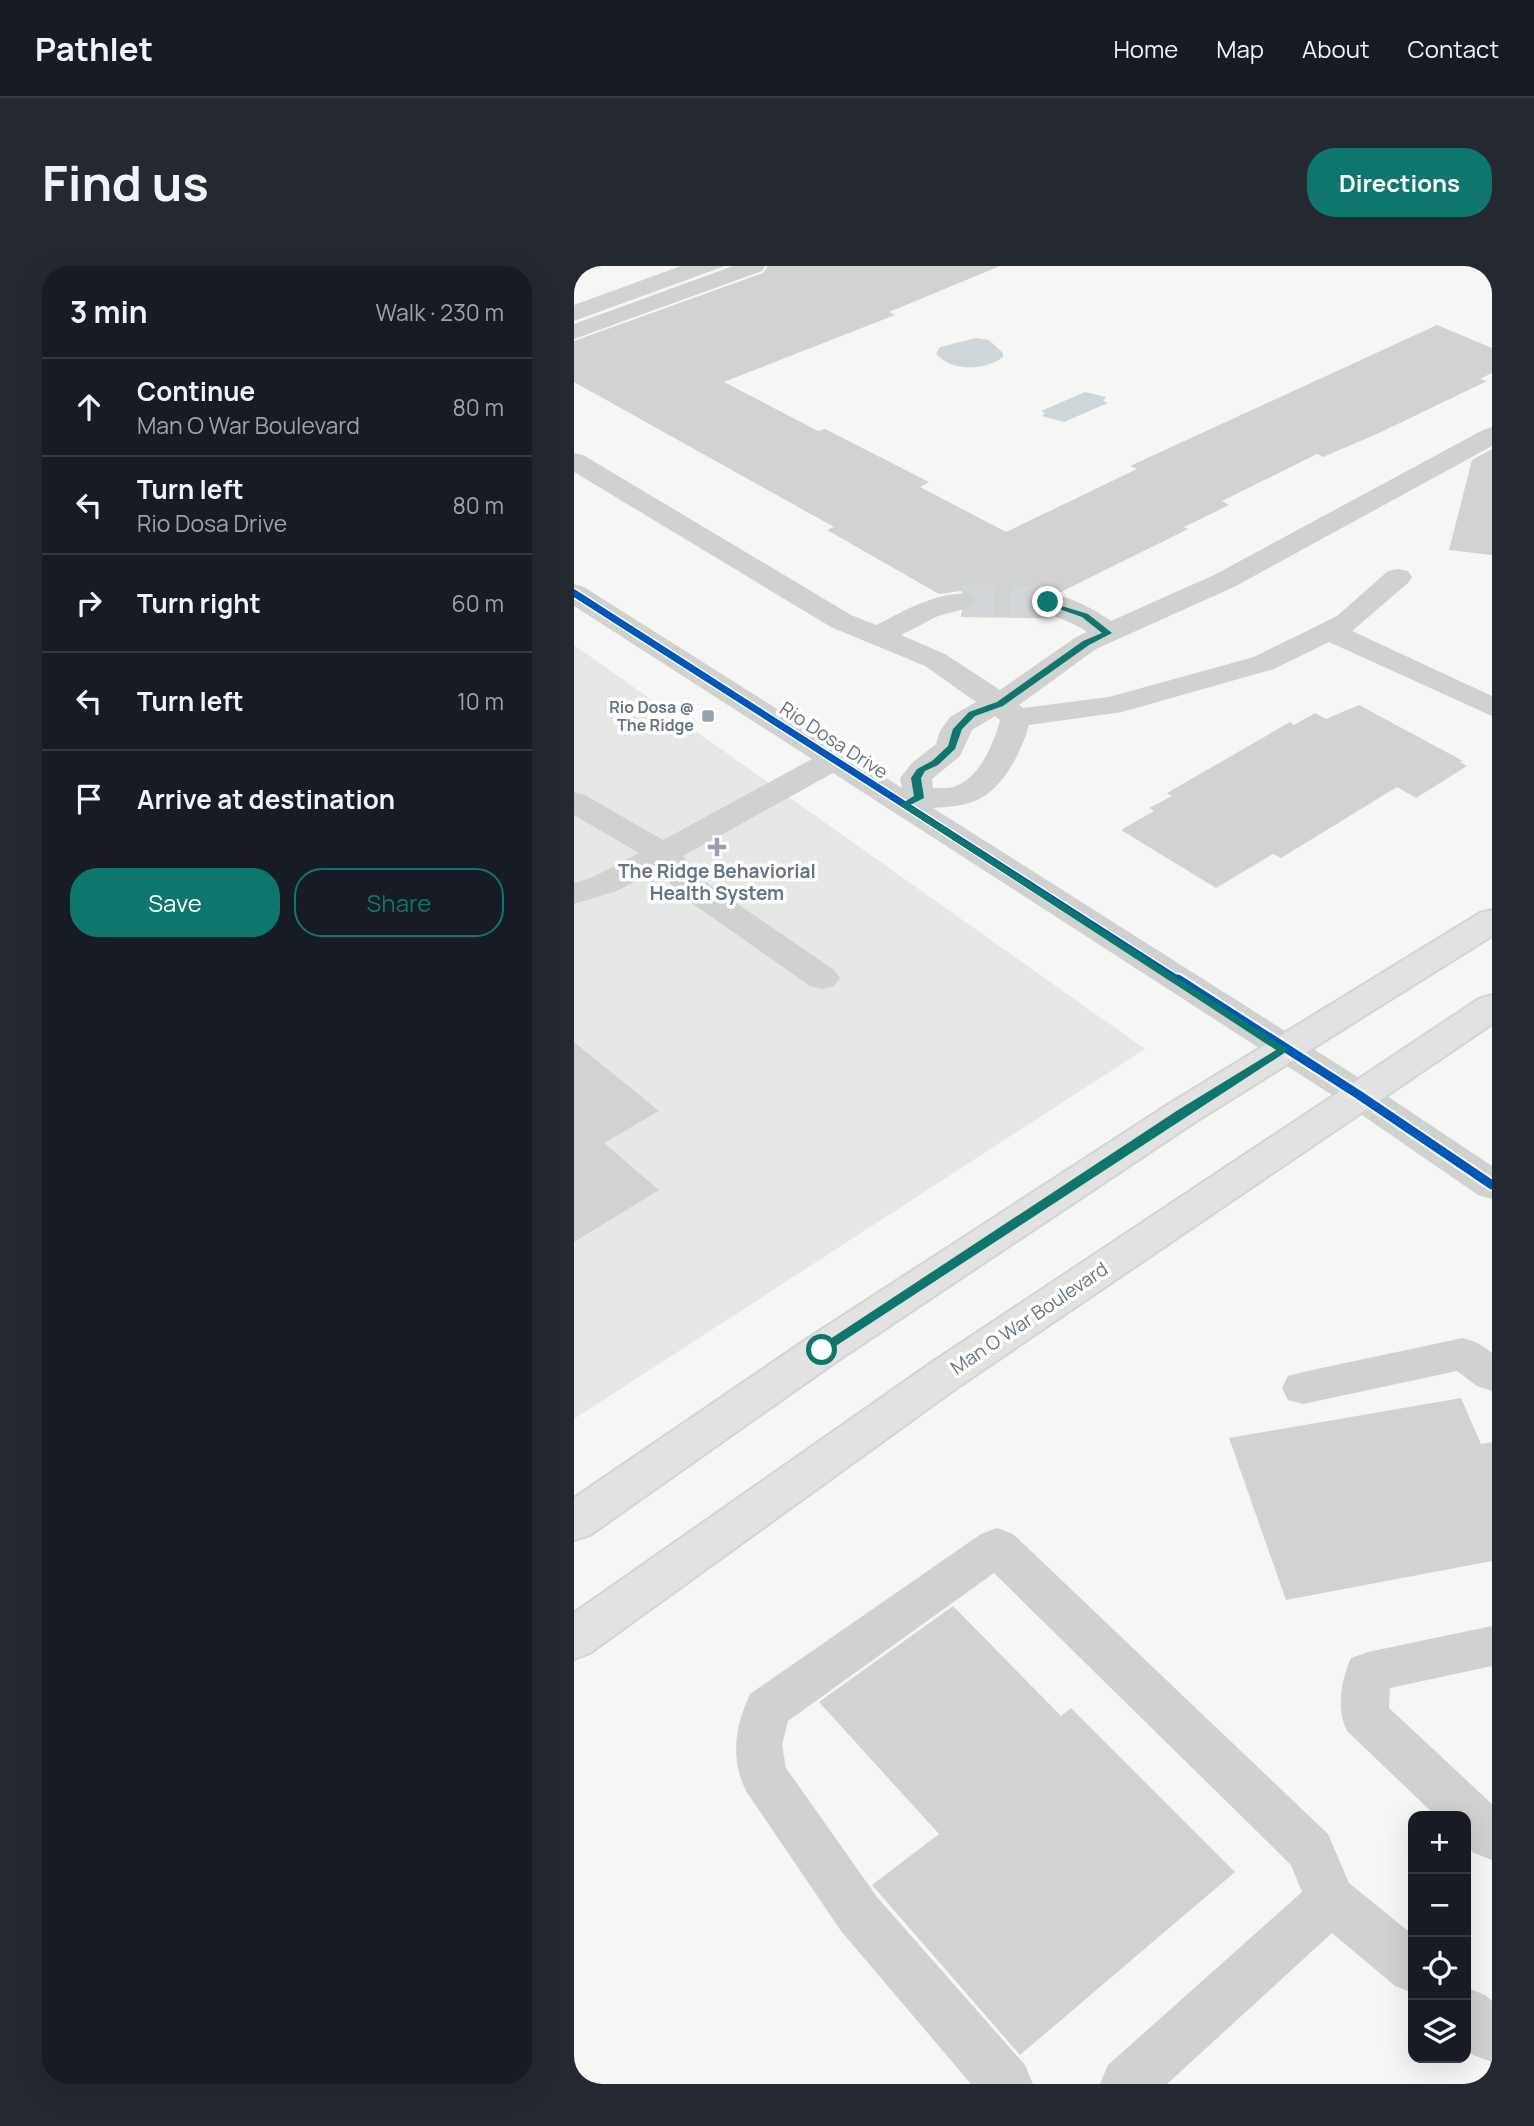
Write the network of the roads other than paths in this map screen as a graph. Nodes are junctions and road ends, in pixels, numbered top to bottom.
1 (754, 266) edge
2 (574, 332) edge
3 (1492, 435) edge
4 (574, 461) edge
5 (1398, 577) dead end
6 (574, 593) edge
7 (962, 601) tunnel mouth
8 (1048, 602) tunnel mouth
9 (1329, 631) junction
10 (1108, 633) junction
11 (877, 636) junction
12 (1492, 707) edge
13 (1008, 711) junction
14 (834, 760) junction
15 (911, 801) junction
16 (574, 802) edge
17 (663, 853) junction
18 (574, 894) edge
19 (1492, 921) edge
20 (822, 978) dead end
21 (1492, 1007) edge
22 (1284, 1050) junction
23 (1359, 1096) junction
24 (1492, 1185) edge
25 (1492, 1375) edge
26 (1303, 1388) dead end
27 (574, 1522) edge
28 (574, 1639) edge
29 (1492, 1647) edge
30 (1492, 1837) edge
31 (1331, 1900) junction
32 (1408, 1964) edge
33 (1471, 2018) edge
34 (1492, 2036) edge
35 (1006, 2084) edge
36 (1127, 2084) edge

1 - 2 street
3 - 10 street
4 - 11 street
5 - 9 street
6 - 14 street, Rio Dosa Drive
7 - 11 street
8 - 10 street
9 - 12 street
9 - 13 street
10 - 13 street
11 - 13 street
13 - 15 street
13 - 15 street
14 - 15 street, Rio Dosa Drive
14 - 17 street
15 - 22 street, Rio Dosa Drive
16 - 17 street
17 - 18 street
17 - 20 street
19 - 22 main road
21 - 23 main road, Man O War Boulevard
22 - 23 street, Rio Dosa Drive
22 - 27 main road
23 - 24 street, Rio Dosa Drive
23 - 28 main road, Man O War Boulevard
25 - 26 street
29 - 30 street
31 - 32 street
31 - 35 street
31 - 36 street
33 - 34 street

